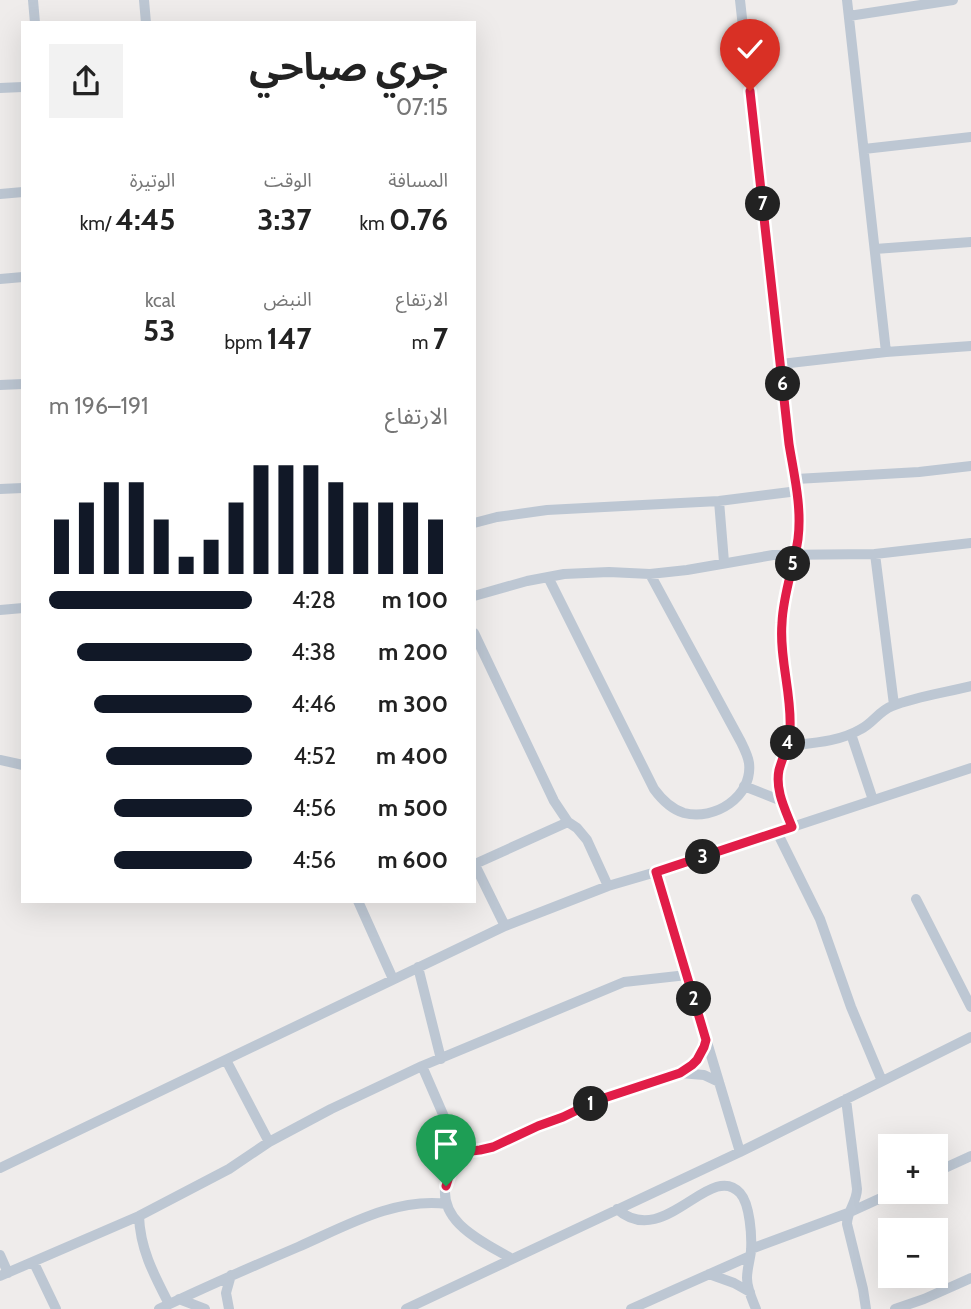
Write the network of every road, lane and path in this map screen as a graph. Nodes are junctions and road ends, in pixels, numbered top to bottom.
1 (33, 0) edge
2 (144, 0) edge
3 (740, 0) edge
4 (847, 0) edge
5 (953, 0) edge
6 (849, 16) junction
7 (35, 21) edge
8 (146, 21) edge
9 (21, 86) edge
10 (0, 88) edge
11 (971, 137) edge
12 (864, 149) junction
13 (21, 192) edge
14 (0, 194) edge
15 (971, 242) edge
16 (875, 249) junction
17 (21, 277) edge
18 (0, 279) edge
19 (971, 346) edge
20 (886, 352) junction
21 (780, 364) junction
22 (21, 384) edge
23 (0, 385) edge
24 (971, 466) edge
25 (797, 485) junction
26 (21, 488) edge
27 (0, 489) edge
28 (719, 501) junction
29 (476, 522) edge
30 (971, 543) edge
31 (795, 553) junction
32 (971, 553) edge
33 (875, 554) junction
34 (724, 562) junction
35 (650, 574) junction
36 (548, 577) junction
37 (476, 595) edge
38 (21, 608) edge
39 (0, 610) edge
40 (476, 637) edge
41 (971, 686) edge
42 (894, 705) junction
43 (851, 734) junction
44 (787, 746) junction
45 (0, 760) edge
46 (21, 765) edge
47 (971, 768) edge
48 (744, 786) junction
49 (873, 800) junction
50 (782, 801) junction
51 (568, 822) junction
52 (792, 827) junction
53 (777, 832) junction
54 (476, 863) edge
55 (476, 868) edge
56 (656, 872) junction
57 (608, 886) junction
58 (916, 899) dead end
59 (359, 903) edge
60 (505, 926) junction
61 (418, 967) junction
62 (687, 975) junction
63 (393, 979) junction
64 (971, 1007) edge
65 (971, 1037) edge
66 (706, 1040) junction
67 (441, 1059) junction
68 (226, 1060) junction
69 (422, 1066) junction
70 (680, 1073) junction
71 (882, 1081) junction
72 (719, 1082) junction
73 (846, 1098) junction
74 (269, 1142) junction
75 (740, 1152) junction
76 (455, 1153) junction
77 (971, 1156) edge
78 (948, 1167) edge
79 (0, 1168) edge
80 (878, 1199) edge
81 (447, 1204) junction
82 (617, 1209) junction
83 (848, 1213) junction
84 (139, 1216) junction
85 (751, 1252) junction
86 (0, 1255) edge
87 (512, 1259) junction
88 (34, 1263) junction
89 (709, 1274) junction
90 (4, 1275) edge
91 (231, 1275) junction
92 (971, 1278) edge
93 (750, 1292) junction
94 (169, 1304) edge
95 (420, 1306) edge
96 (56, 1309) edge
97 (205, 1309) edge
98 (229, 1309) edge
99 (407, 1309) edge
100 (631, 1309) edge
101 (756, 1309) edge
102 (866, 1309) edge
103 (895, 1309) edge

1 - 7 street
2 - 8 street
3 - 21 street
4 - 6 street
5 - 6 street
6 - 12 street
9 - 10 street
11 - 12 street
12 - 16 street
13 - 14 street
15 - 16 street
16 - 20 street
17 - 18 street
19 - 20 street
20 - 21 street
21 - 25 street
22 - 23 street
24 - 25 street
25 - 28 street
25 - 31 street
26 - 27 street
28 - 29 street
28 - 34 street
30 - 32 street
30 - 33 street
31 - 33 street
31 - 34 street
31 - 44 street
33 - 42 street
34 - 35 street
35 - 36 street
35 - 48 street
36 - 37 street
36 - 48 street
38 - 39 street
40 - 51 street
41 - 42 street
42 - 43 street
43 - 44 street
43 - 49 street
44 - 50 street
45 - 46 street
47 - 49 street
48 - 50 street
49 - 52 street
50 - 52 street
51 - 54 street
51 - 57 street
52 - 53 street
53 - 56 street
53 - 71 street
55 - 60 street
56 - 57 street
56 - 62 street
57 - 60 street
58 - 64 street
59 - 63 street
60 - 61 street
61 - 63 street
61 - 67 street
62 - 66 street
62 - 67 street
63 - 68 street
65 - 71 street
66 - 70 street
66 - 72 street
67 - 69 street
68 - 74 street
68 - 79 street
69 - 74 street
69 - 76 street
70 - 72 street
70 - 76 street
71 - 73 street
72 - 75 street
73 - 75 street
73 - 83 street
74 - 84 street
75 - 82 street
76 - 81 street
77 - 78 street
80 - 83 street
81 - 87 street
81 - 91 street
82 - 85 street
82 - 87 street
83 - 85 street
83 - 102 street
84 - 88 street
84 - 94 street
85 - 89 street
85 - 93 street
86 - 90 street
87 - 95 street
88 - 90 street
88 - 96 street
89 - 93 street
89 - 100 street
91 - 94 street
91 - 98 street
92 - 103 street
93 - 101 street
94 - 97 street
95 - 99 street

